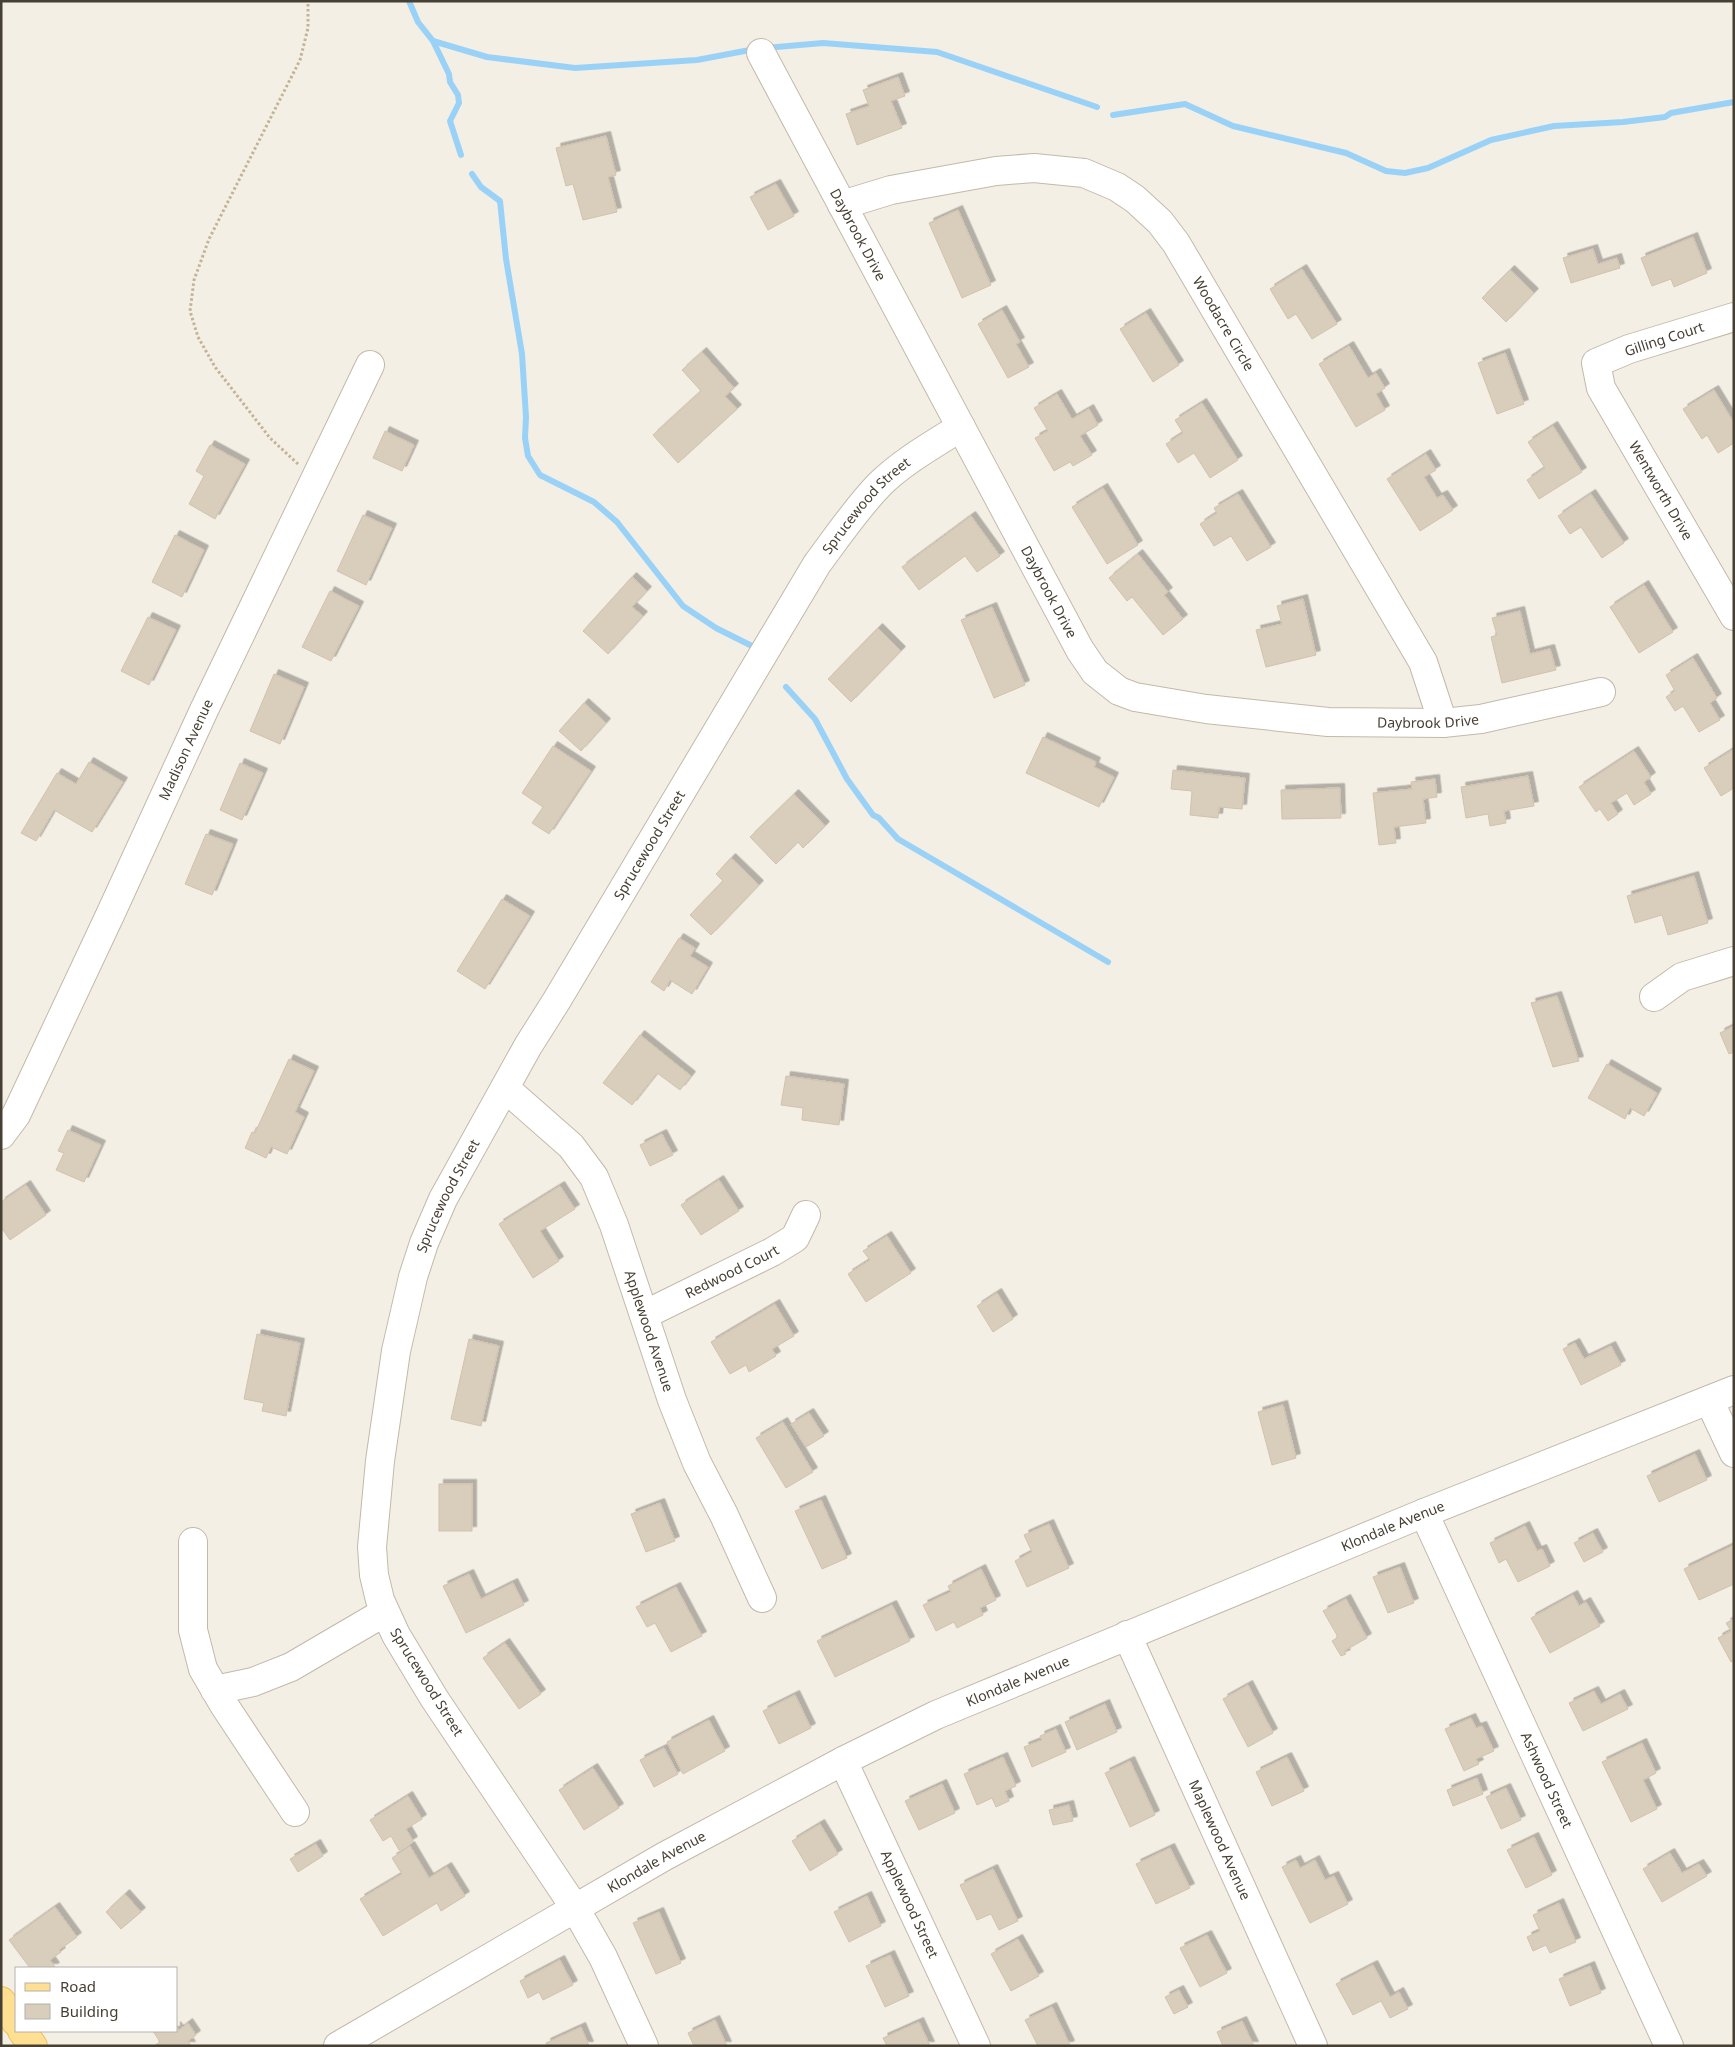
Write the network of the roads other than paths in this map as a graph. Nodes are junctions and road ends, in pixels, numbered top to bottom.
1 (761, 53) dead end
2 (842, 205) junction
3 (1734, 317) edge
4 (1596, 363) joint
5 (370, 365) dead end
6 (961, 427) junction
7 (1734, 616) edge
8 (1601, 692) dead end
9 (1443, 723) junction
10 (1734, 961) edge
11 (1654, 997) dead end
12 (505, 1088) junction
13 (1, 1135) edge
14 (806, 1215) dead end
15 (644, 1315) junction
16 (1722, 1395) edge
17 (1734, 1453) edge
18 (1424, 1513) junction
19 (192, 1542) dead end
20 (762, 1598) dead end
21 (385, 1612) junction
22 (1127, 1635) junction
23 (215, 1690) junction
24 (843, 1761) junction
25 (295, 1812) dead end
26 (576, 1908) junction
27 (1, 2001) edge
28 (15, 2021) edge
29 (23, 2032) edge
30 (33, 2046) edge
31 (338, 2046) edge
32 (644, 2046) edge
33 (976, 2046) edge
34 (1313, 2046) edge
35 (1669, 2046) edge

1 - 2 street, Daybrook Drive
2 - 6 street, Daybrook Drive
2 - 9 street, Woodacre Circle
3 - 4 street, Gilling Court
4 - 7 street, Wentworth Drive
5 - 13 street, Madison Avenue
6 - 9 street, Daybrook Drive
6 - 12 street, Sprucewood Street
8 - 9 street, Daybrook Drive
10 - 11 street
12 - 15 street, Applewood Avenue
12 - 21 street, Sprucewood Street
14 - 15 street, Redwood Court
15 - 20 street, Applewood Avenue
16 - 17 street
16 - 18 street, Klondale Avenue
18 - 22 street, Klondale Avenue
18 - 35 street, Ashwood Street
19 - 23 street
21 - 23 street
21 - 26 street, Sprucewood Street
22 - 24 street, Klondale Avenue
22 - 34 street, Maplewood Avenue
23 - 25 street
24 - 26 street, Klondale Avenue
24 - 33 street, Applewood Street
26 - 31 street, Klondale Avenue
26 - 32 street, Sprucewood Street
27 - 28 main road
29 - 30 main road

